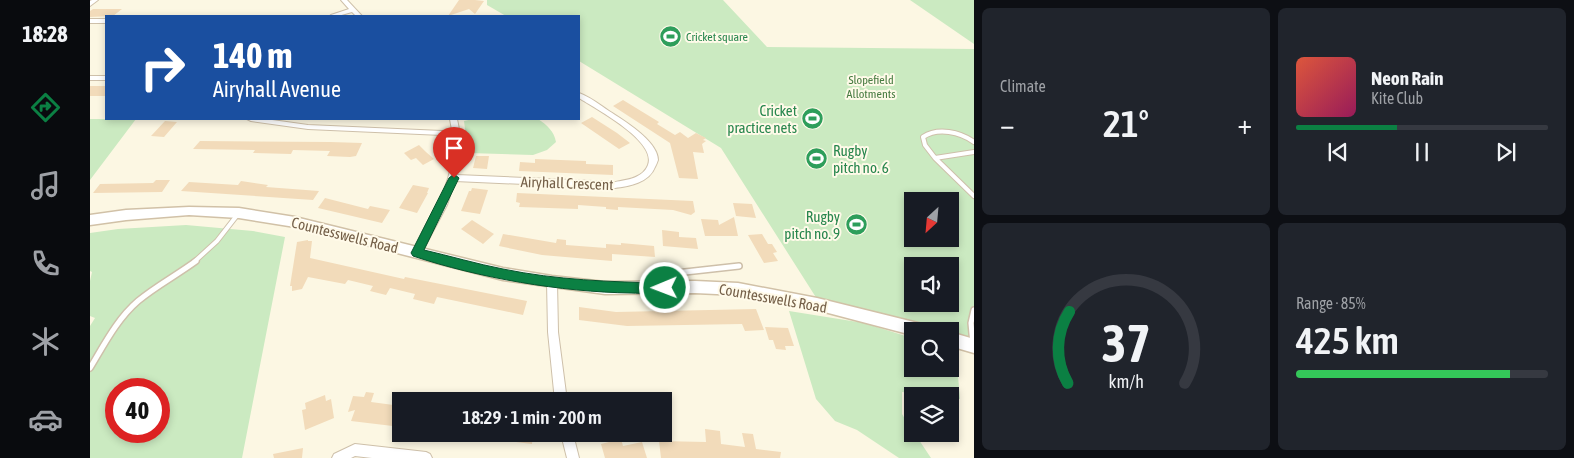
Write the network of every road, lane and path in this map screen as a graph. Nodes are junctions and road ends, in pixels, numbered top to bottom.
1 (95, 0) edge
2 (344, 0) edge
3 (90, 4) edge
4 (352, 10) junction
5 (336, 15) edge
6 (358, 15) edge
7 (90, 21) edge
8 (105, 21) edge
9 (90, 78) edge
10 (105, 78) edge
11 (580, 96) edge
12 (258, 120) edge
13 (454, 120) edge
14 (457, 132) junction
15 (974, 142) edge
16 (974, 152) edge
17 (934, 158) junction
18 (454, 178) junction
19 (974, 196) edge
20 (239, 213) junction
21 (90, 220) edge
22 (417, 253) junction
23 (739, 266) dead end
24 (552, 282) junction
25 (650, 289) junction
26 (974, 310) edge
27 (904, 326) edge
28 (959, 342) edge
29 (974, 346) edge
30 (90, 368) edge
31 (559, 392) edge
32 (569, 442) edge
33 (338, 458) edge
34 (426, 458) edge
35 (572, 458) edge

1 - 3 street
2 - 4 street
4 - 5 street
4 - 6 street
7 - 8 street
9 - 10 street
11 - 18 street, Airyhall Crescent
12 - 14 street
13 - 14 street
14 - 18 street
15 - 17 lane
16 - 17 lane
17 - 19 lane
18 - 22 street
20 - 21 street, Countesswells Road
20 - 22 street, Countesswells Road
20 - 30 lane
22 - 24 street, Countesswells Road
23 - 25 lane
24 - 25 street, Countesswells Road
24 - 31 street
25 - 27 street, Countesswells Road
26 - 29 lane
28 - 29 street
32 - 35 street
33 - 34 street

